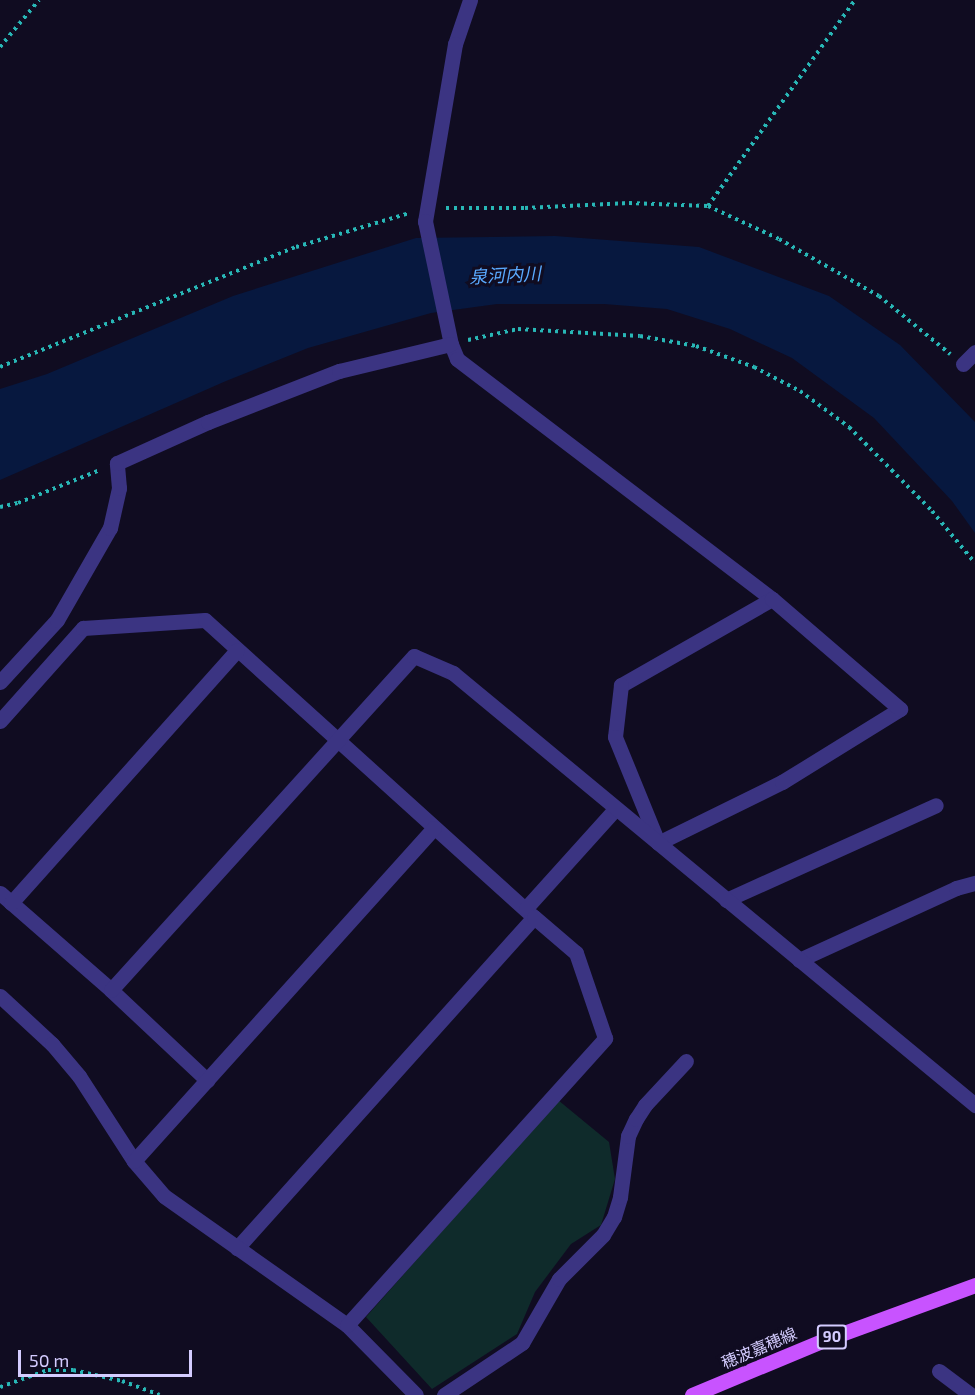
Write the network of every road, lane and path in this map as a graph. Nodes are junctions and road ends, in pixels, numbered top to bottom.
1 (39, 0) edge
2 (470, 0) edge
3 (855, 0) edge
4 (0, 47) edge
5 (708, 206) junction
6 (426, 214) junction
7 (450, 338) junction
8 (975, 351) edge
9 (963, 364) joint
10 (0, 367) edge
11 (117, 463) junction
12 (0, 507) edge
13 (975, 563) edge
14 (772, 599) junction
15 (237, 650) junction
16 (0, 682) edge
17 (0, 721) edge
18 (336, 739) junction
19 (936, 805) dead end
20 (615, 808) junction
21 (434, 828) junction
22 (658, 843) junction
23 (975, 883) edge
24 (6, 898) edge
25 (726, 900) junction
26 (530, 912) junction
27 (799, 960) junction
28 (111, 990) junction
29 (0, 996) edge
30 (686, 1060) dead end
31 (207, 1080) junction
32 (975, 1105) edge
33 (134, 1161) junction
34 (237, 1248) junction
35 (975, 1285) edge
36 (347, 1325) junction
37 (939, 1371) dead end
38 (0, 1387) edge
39 (160, 1395) edge
40 (416, 1395) edge
41 (444, 1395) edge
42 (692, 1395) edge
43 (971, 1395) edge

1 - 4 path
2 - 6 street
3 - 5 path
5 - 6 path
5 - 9 path
6 - 7 street
6 - 10 path
7 - 11 street
7 - 13 path
7 - 14 street
8 - 9 street
11 - 12 path
11 - 16 street
14 - 22 street
14 - 22 street
15 - 17 street
15 - 18 street
15 - 24 street
18 - 20 street
18 - 21 street
18 - 28 street
19 - 25 street
20 - 22 street
20 - 26 street
21 - 26 street
21 - 31 street
22 - 25 street
23 - 27 street
24 - 28 street
25 - 27 street
26 - 34 street
26 - 36 street
27 - 32 street
28 - 31 street
29 - 33 street
30 - 41 street
31 - 33 street
33 - 34 street
34 - 36 street
35 - 42 main road, 穂波嘉穂線 / 90
36 - 40 street
37 - 43 street
38 - 39 path

